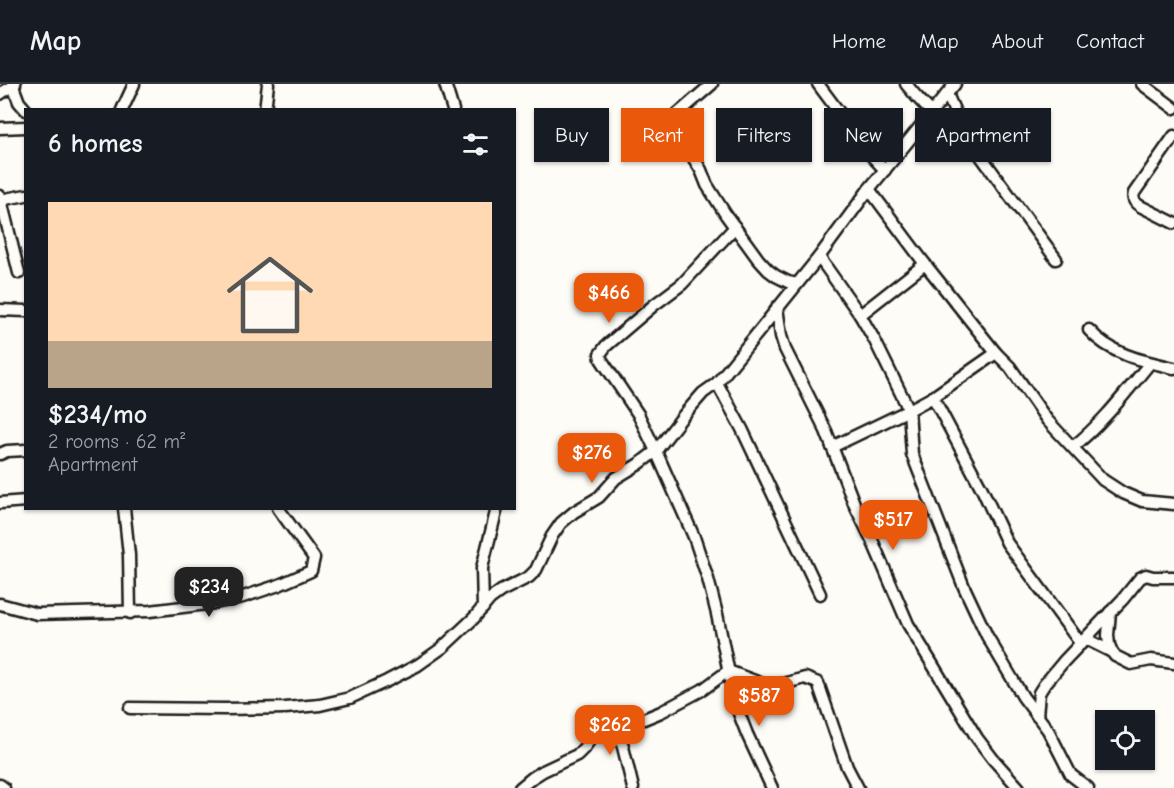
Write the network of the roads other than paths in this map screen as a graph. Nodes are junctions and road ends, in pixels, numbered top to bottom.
1 (134, 84) edge
2 (268, 84) edge
3 (445, 84) edge
4 (712, 84) edge
5 (818, 84) edge
6 (906, 84) edge
7 (955, 84) edge
8 (1142, 84) edge
9 (14, 85) edge
10 (0, 94) edge
11 (947, 94) junction
12 (24, 108) edge
13 (123, 108) edge
14 (265, 108) edge
15 (452, 108) edge
16 (928, 108) edge
17 (935, 108) edge
18 (1174, 108) edge
19 (24, 127) edge
20 (0, 128) edge
21 (915, 133) edge
22 (1174, 136) edge
23 (885, 170) junction
24 (869, 189) junction
25 (24, 195) edge
26 (0, 199) edge
27 (1174, 223) edge
28 (735, 227) junction
29 (819, 257) junction
30 (1056, 259) dead end
31 (925, 264) junction
32 (18, 273) dead end
33 (797, 284) junction
34 (777, 308) junction
35 (0, 310) edge
36 (24, 311) edge
37 (860, 315) junction
38 (1089, 330) dead end
39 (996, 353) junction
40 (1150, 363) junction
41 (1174, 368) edge
42 (717, 383) junction
43 (933, 397) junction
44 (909, 410) junction
45 (832, 447) junction
46 (1073, 447) junction
47 (24, 450) edge
48 (656, 451) junction
49 (0, 454) edge
50 (24, 501) edge
51 (0, 503) edge
52 (1174, 504) edge
53 (124, 510) edge
54 (279, 510) edge
55 (496, 510) edge
56 (1174, 577) edge
57 (820, 594) dead end
58 (0, 604) edge
59 (483, 608) junction
60 (130, 612) junction
61 (1110, 612) junction
62 (1083, 642) junction
63 (1112, 652) junction
64 (1174, 663) edge
65 (728, 671) junction
66 (130, 708) dead end
67 (1037, 716) junction
68 (616, 717) junction
69 (0, 785) edge
70 (4, 788) edge
71 (520, 788) edge
72 (633, 788) edge
73 (772, 788) edge
74 (858, 788) edge
75 (1019, 788) edge
76 (1088, 788) edge

1 - 13 street
2 - 14 street
3 - 15 street
4 - 28 street
5 - 23 street
6 - 16 street
7 - 11 street
8 - 18 street
9 - 10 street
9 - 12 street
11 - 17 street
11 - 30 street
19 - 20 street
21 - 23 street
22 - 27 street
23 - 24 street
24 - 29 street
24 - 31 street
25 - 26 street
26 - 32 street
28 - 33 street
28 - 48 street
29 - 33 street
29 - 37 street
31 - 37 street
31 - 39 street
33 - 34 street
34 - 42 street
34 - 45 street
35 - 36 street
37 - 44 street
38 - 40 street
39 - 43 street
39 - 46 street
40 - 41 street
40 - 46 street
42 - 48 street
42 - 57 street
43 - 44 street
43 - 62 street
44 - 45 street
44 - 67 street
45 - 75 street
46 - 52 street
47 - 49 street
48 - 59 street
48 - 65 street
50 - 51 street
53 - 60 street
54 - 60 street
55 - 59 street
56 - 61 street
58 - 60 street
59 - 66 street
61 - 62 street
61 - 63 street
62 - 63 street
62 - 67 street
63 - 64 street
65 - 68 street
65 - 73 street
65 - 74 street
67 - 76 street
68 - 71 street
68 - 72 street
69 - 70 street

